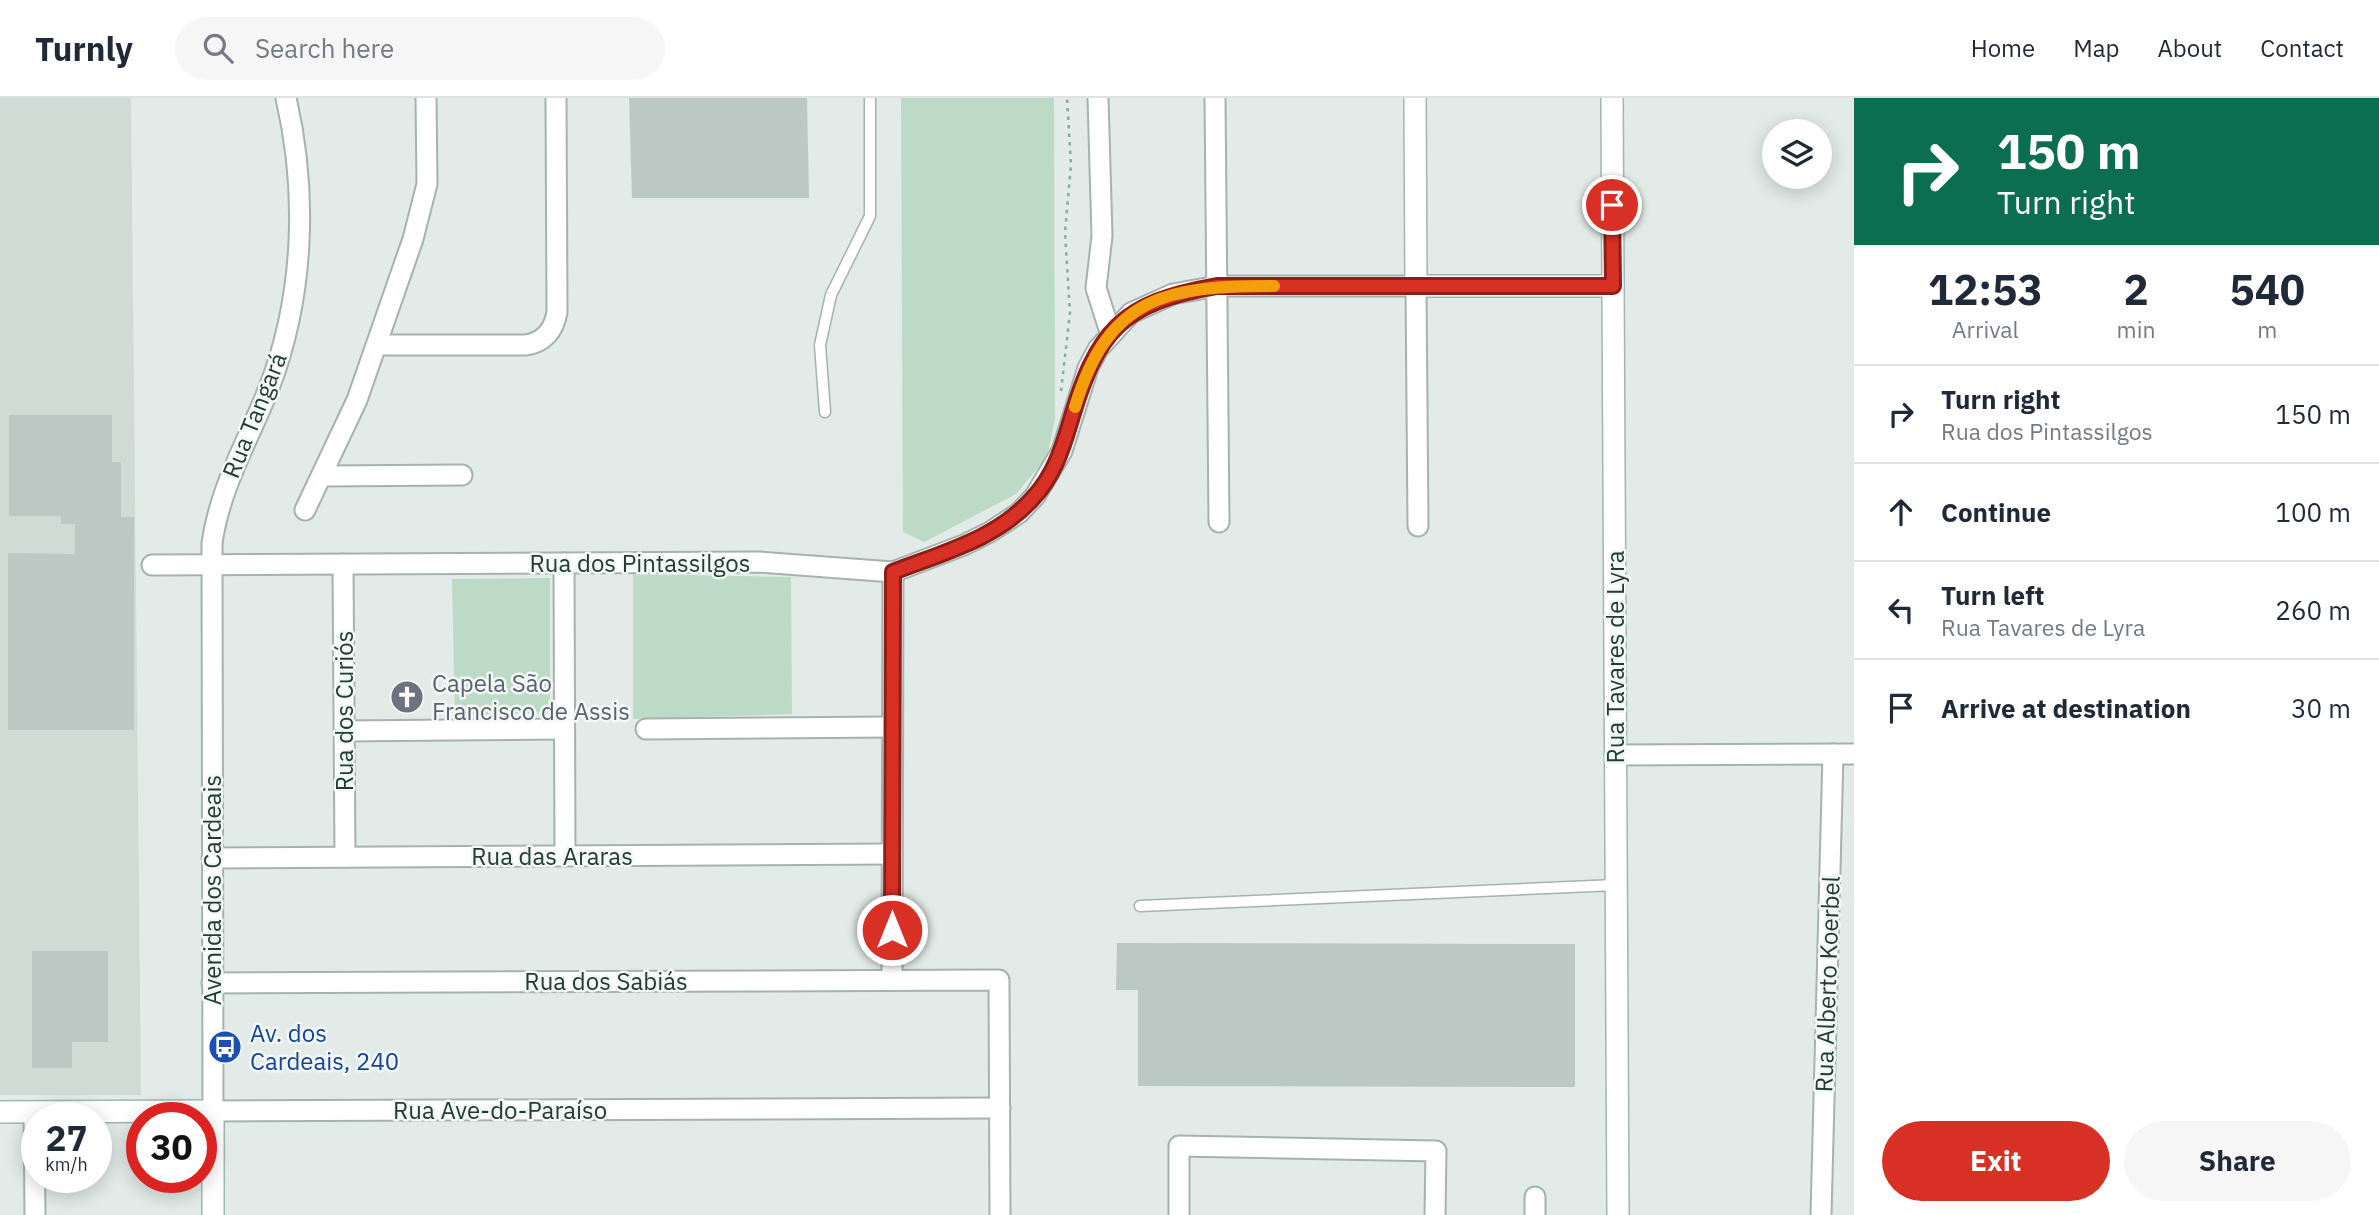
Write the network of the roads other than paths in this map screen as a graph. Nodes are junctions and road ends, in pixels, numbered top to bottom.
1 (286, 98) edge
2 (426, 98) edge
3 (556, 98) edge
4 (870, 98) edge
5 (1098, 98) edge
6 (1215, 98) edge
7 (1415, 98) edge
8 (1612, 98) edge
9 (1217, 286) junction
10 (1416, 286) junction
11 (1613, 286) junction
12 (1110, 332) junction
13 (378, 345) junction
14 (825, 412) dead end
15 (462, 475) dead end
16 (324, 476) junction
17 (305, 510) dead end
18 (1219, 522) dead end
19 (1418, 526) dead end
20 (564, 563) junction
21 (343, 564) junction
22 (152, 565) dead end
23 (210, 565) junction
24 (893, 572) junction
25 (892, 727) junction
26 (565, 729) junction
27 (646, 729) dead end
28 (344, 731) junction
29 (1833, 754) junction
30 (1854, 754) edge
31 (1615, 755) junction
32 (892, 854) junction
33 (565, 856) junction
34 (212, 858) junction
35 (345, 858) junction
36 (1616, 885) junction
37 (1140, 906) dead end
38 (892, 980) junction
39 (212, 983) junction
40 (213, 1102) edge
41 (1000, 1108) junction
42 (217, 1111) edge
43 (0, 1112) edge
44 (21, 1112) edge
45 (35, 1193) edge
46 (214, 1193) edge
47 (35, 1215) edge
48 (214, 1215) edge
49 (1000, 1215) edge
50 (1179, 1215) edge
51 (1435, 1215) edge
52 (1618, 1215) edge
53 (1821, 1215) edge

1 - 23 street, Rua Tangará
2 - 13 street
3 - 13 street
4 - 14 lane
5 - 12 street
6 - 9 street
7 - 10 main road
8 - 11 main road, Rua Tavares de Lyra
9 - 10 street, Rua dos Pintassilgos
9 - 12 street, Rua dos Pintassilgos
9 - 18 street
10 - 11 main road
10 - 19 street
11 - 31 main road, Rua Tavares de Lyra
12 - 24 street, Rua dos Pintassilgos
13 - 16 street
15 - 16 street
16 - 17 street
20 - 21 street, Rua dos Pintassilgos
20 - 24 street, Rua dos Pintassilgos
20 - 26 street
21 - 23 street, Rua dos Pintassilgos
21 - 28 street, Rua dos Curiós
22 - 23 street, Rua dos Pintassilgos
23 - 34 street, Avenida dos Cardeais
24 - 25 street
25 - 27 street
25 - 32 street
26 - 28 street
26 - 33 street
28 - 35 street, Rua dos Curiós
29 - 30 street
29 - 31 street
29 - 53 street, Rua Alberto Koerbel
31 - 36 main road, Rua Tavares de Lyra
32 - 33 street, Rua das Araras
32 - 38 street
33 - 35 street, Rua das Araras
34 - 35 street, Rua das Araras
34 - 39 street, Avenida dos Cardeais
36 - 37 lane
36 - 52 main road, Rua Tavares de Lyra
38 - 39 street, Rua dos Sabiás
38 - 41 street, Rua dos Sabiás
39 - 40 street, Avenida dos Cardeais
41 - 42 street, Rua Ave-do-Paraíso
41 - 49 street
43 - 44 main road, Rua Ave-do-Paraíso
45 - 47 street
46 - 48 main road, Avenida dos Cardeais
50 - 51 street

